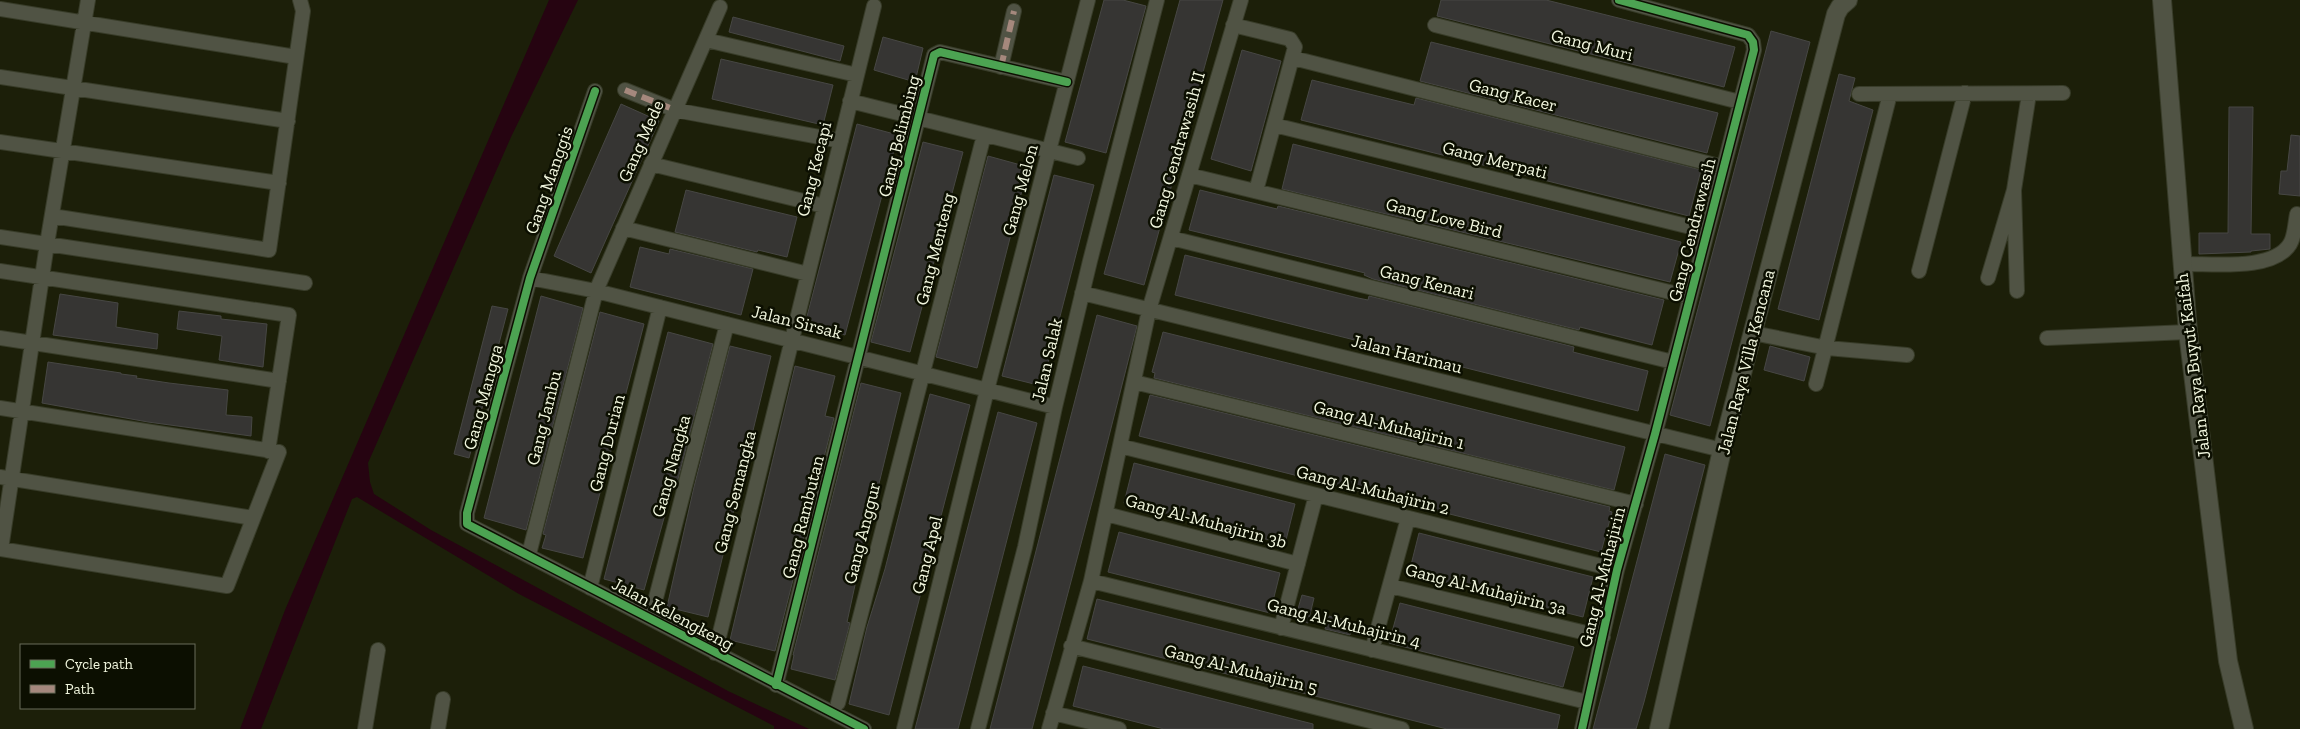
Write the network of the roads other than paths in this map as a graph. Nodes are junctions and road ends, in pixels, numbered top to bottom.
1 (88, 0) edge
2 (300, 0) edge
3 (1088, 0) edge
4 (1157, 0) edge
5 (1241, 0) edge
6 (1620, 0) edge
7 (1848, 0) edge
8 (2162, 0) edge
9 (1648, 4) edge
10 (874, 6) dead end
11 (720, 7) dead end
12 (0, 9) edge
13 (1014, 11) dead end
14 (84, 23) junction
15 (1435, 25) dead end
16 (1233, 26) junction
17 (706, 40) junction
18 (296, 57) junction
19 (1293, 58) junction
20 (1000, 67) junction
21 (857, 75) junction
22 (0, 77) edge
23 (1067, 82) junction
24 (74, 88) junction
25 (625, 90) dead end
26 (595, 92) dead end
27 (1965, 93) junction
28 (2063, 93) dead end
29 (1859, 94) dead end
30 (1890, 94) junction
31 (2029, 94) junction
32 (850, 101) junction
33 (1740, 102) junction
34 (675, 110) junction
35 (920, 118) junction
36 (288, 121) junction
37 (1274, 125) junction
38 (984, 135) junction
39 (840, 141) junction
40 (0, 142) edge
41 (63, 151) junction
42 (1050, 151) junction
43 (1078, 158) dead end
44 (651, 164) junction
45 (1723, 167) junction
46 (1189, 175) junction
47 (279, 183) junction
48 (2014, 190) junction
49 (1256, 191) junction
50 (824, 206) junction
51 (2297, 214) dead end
52 (52, 216) junction
53 (623, 228) junction
54 (1707, 231) junction
55 (0, 237) edge
56 (1171, 238) junction
57 (47, 244) junction
58 (2181, 264) junction
59 (0, 271) edge
60 (1919, 271) dead end
61 (808, 274) junction
62 (42, 277) junction
63 (530, 278) junction
64 (1988, 278) dead end
65 (305, 283) dead end
66 (596, 290) junction
67 (2017, 291) dead end
68 (1082, 293) junction
69 (1690, 297) junction
70 (660, 307) junction
71 (1149, 310) junction
72 (727, 324) junction
73 (2188, 332) junction
74 (1753, 333) junction
75 (0, 338) edge
76 (2047, 338) dead end
77 (791, 340) junction
78 (32, 343) junction
79 (1827, 348) junction
80 (1907, 355) dead end
81 (858, 357) junction
82 (1673, 362) junction
83 (923, 374) junction
84 (279, 381) junction
85 (1134, 382) junction
86 (1816, 384) dead end
87 (987, 390) junction
88 (1055, 407) junction
89 (0, 408) edge
90 (22, 412) junction
91 (1655, 434) junction
92 (1120, 446) junction
93 (1722, 450) junction
94 (268, 451) junction
95 (6, 478) edge
96 (1316, 495) junction
97 (1636, 504) junction
98 (1106, 514) junction
99 (253, 518) junction
100 (1408, 518) junction
101 (467, 524) joint
102 (0, 549) edge
103 (529, 554) junction
104 (1298, 564) junction
105 (1618, 570) junction
106 (1091, 581) junction
107 (1390, 586) junction
108 (590, 588) junction
109 (651, 617) junction
110 (1281, 628) junction
111 (1603, 637) junction
112 (1071, 646) junction
113 (378, 650) dead end
114 (1372, 650) junction
115 (715, 653) junction
116 (776, 685) junction
117 (443, 699) dead end
118 (1587, 702) junction
119 (838, 703) dead end
120 (1053, 713) junction
121 (365, 729) edge
122 (438, 729) edge
123 (864, 729) edge
124 (904, 729) edge
125 (978, 729) edge
126 (1049, 729) edge
127 (1119, 729) edge
128 (1402, 729) edge
129 (1582, 729) edge
130 (1658, 729) edge
131 (2244, 729) edge

1 - 14 street
2 - 18 street
3 - 23 street, Gang Melon
4 - 68 street, Jalan Salak
5 - 16 street, Gang Cendrawasih II
6 - 9 street
7 - 74 street, Jalan Raya Villa Kencana
8 - 58 street, Jalan Raya Buyut Kaifah
9 - 33 street, Gang Cendrawasih
10 - 21 street, Gang Kecapi
11 - 17 street, Gang Mede
12 - 14 street
13 - 20 street
14 - 18 street
14 - 24 street
15 - 33 street, Gang Muri
16 - 19 street
16 - 46 street, Gang Cendrawasih II
17 - 21 street
17 - 34 street, Gang Mede
18 - 36 street
19 - 37 street
19 - 45 street, Gang Kacer
20 - 23 street, Gang Belimbing
20 - 35 street, Gang Belimbing
21 - 32 street, Gang Kecapi
22 - 24 street
23 - 42 street, Gang Melon
24 - 36 street
24 - 41 street
25 - 34 street
26 - 63 street, Gang Manggis
27 - 30 street
27 - 31 street
27 - 60 street
28 - 31 street
29 - 30 street
30 - 79 street
31 - 48 street
32 - 35 street
32 - 39 street, Gang Kecapi
33 - 45 street, Gang Cendrawasih
34 - 39 street
34 - 44 street, Gang Mede
35 - 38 street
35 - 81 street, Gang Belimbing
36 - 47 street
37 - 49 street
37 - 54 street, Gang Merpati
38 - 42 street
38 - 83 street, Gang Menteng
39 - 50 street, Gang Kecapi
40 - 41 street
41 - 47 street
41 - 52 street
42 - 43 street
42 - 87 street, Gang Melon
44 - 50 street
44 - 53 street, Gang Mede
45 - 54 street, Gang Cendrawasih
46 - 49 street, Gang Love Bird
46 - 56 street, Gang Cendrawasih II
47 - 52 street
48 - 64 street
48 - 67 street
49 - 69 street, Gang Love Bird
50 - 61 street, Gang Kecapi
51 - 58 street
52 - 57 street
53 - 61 street
53 - 66 street, Gang Mede
54 - 69 street, Gang Cendrawasih
55 - 57 street
56 - 71 street, Gang Cendrawasih II
56 - 82 street, Gang Kenari
57 - 62 street
57 - 65 street
58 - 73 street, Jalan Raya Buyut Kaifah
59 - 62 street
61 - 77 street, Gang Kecapi
62 - 78 street
62 - 84 street
63 - 66 street, Jalan Sirsak
63 - 101 street, Gang Mangga
66 - 70 street, Jalan Sirsak
66 - 103 street, Gang Jambu
68 - 71 street, Jalan Harimau
68 - 88 street, Jalan Salak
69 - 82 street, Gang Cendrawasih
70 - 72 street, Jalan Sirsak
70 - 108 street, Gang Durian
71 - 85 street, Gang Cendrawasih II
71 - 91 street, Jalan Harimau
72 - 77 street, Jalan Sirsak
72 - 109 street, Gang Nangka
73 - 76 street
73 - 131 street, Jalan Raya Buyut Kaifah
74 - 79 street
74 - 93 street, Jalan Raya Villa Kencana
75 - 78 street
77 - 81 street, Jalan Sirsak
77 - 115 street, Gang Semangka
78 - 84 street
78 - 90 street
79 - 80 street
79 - 86 street
81 - 83 street, Jalan Sirsak
81 - 116 street, Gang Rambutan
82 - 91 street, Gang Cendrawasih
83 - 87 street, Jalan Sirsak
83 - 119 street, Gang Anggur
84 - 94 street
85 - 92 street, Gang Cendrawasih II
85 - 97 street, Gang Al-Muhajirin 1
87 - 88 street, Jalan Sirsak
87 - 124 street, Gang Apel
88 - 125 street, Jalan Salak
89 - 90 street
90 - 94 street
90 - 95 street
91 - 93 street, Jalan Harimau
91 - 97 street, Gang Al-Muhajirin
92 - 96 street, Gang Al-Muhajirin 2
92 - 98 street, Gang Cendrawasih II
93 - 130 street, Jalan Raya Villa Kencana
94 - 99 street
95 - 99 street
95 - 102 street
96 - 100 street, Gang Al-Muhajirin 2
96 - 104 street
97 - 105 street, Gang Al-Muhajirin
98 - 104 street, Gang Al-Muhajirin 3b
98 - 106 street, Gang Cendrawasih II
99 - 102 street
100 - 105 street, Gang Al-Muhajirin 2
100 - 107 street
101 - 103 street, Jalan Kelengkeng
103 - 108 street, Jalan Kelengkeng
104 - 110 street
105 - 111 street, Gang Al-Muhajirin
106 - 110 street, Gang Al-Muhajirin 4
106 - 112 street, Gang Cendrawasih II
107 - 111 street, Gang Al-Muhajirin 3a
107 - 114 street
108 - 109 street, Jalan Kelengkeng
109 - 115 street, Jalan Kelengkeng
110 - 114 street, Gang Al-Muhajirin 4
111 - 118 street, Gang Al-Muhajirin
112 - 120 street, Gang Cendrawasih II
112 - 128 street, Gang Al-Muhajirin 5
113 - 121 street
114 - 118 street, Gang Al-Muhajirin 4
115 - 116 street, Jalan Kelengkeng
116 - 123 street, Jalan Kelengkeng
117 - 122 street
118 - 129 street, Gang Al-Muhajirin
120 - 126 street, Gang Cendrawasih II
120 - 127 street

